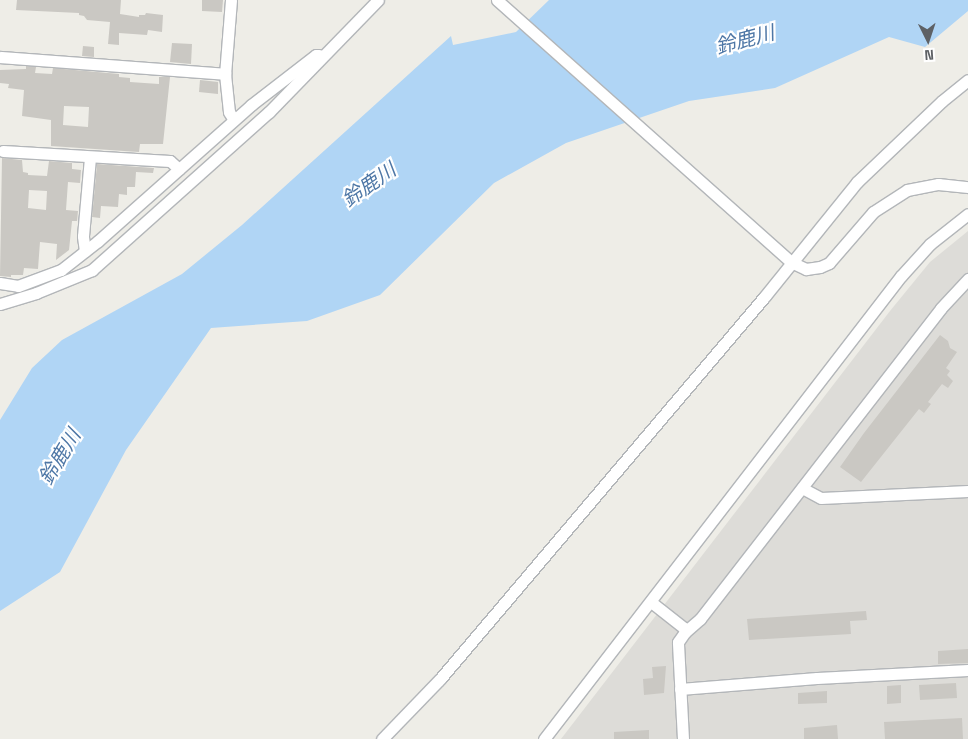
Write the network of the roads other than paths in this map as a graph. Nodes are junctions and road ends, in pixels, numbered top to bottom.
1 (231, 0) edge
2 (378, 0) edge
3 (497, 0) edge
4 (325, 55) junction
5 (0, 57) edge
6 (225, 74) junction
7 (968, 80) edge
8 (234, 120) junction
9 (3, 152) dead end
10 (90, 157) junction
11 (179, 168) junction
12 (968, 187) edge
13 (968, 214) edge
14 (85, 251) junction
15 (789, 260) junction
16 (968, 279) edge
17 (0, 283) edge
18 (0, 304) edge
19 (802, 488) junction
20 (968, 491) edge
21 (655, 604) junction
22 (684, 630) junction
23 (968, 670) edge
24 (680, 689) junction
25 (382, 739) edge
26 (544, 739) edge
27 (683, 739) edge

1 - 6 street
2 - 4 street
3 - 15 street
4 - 8 street
4 - 18 street
5 - 6 street
6 - 8 street
7 - 15 street
8 - 11 street
9 - 10 street
10 - 11 street
10 - 14 street
11 - 14 street
12 - 15 street
13 - 21 street
14 - 17 street
15 - 25 street
16 - 19 street
19 - 20 street
19 - 22 street
21 - 22 street
21 - 26 street
22 - 24 street
23 - 24 street
24 - 27 street

